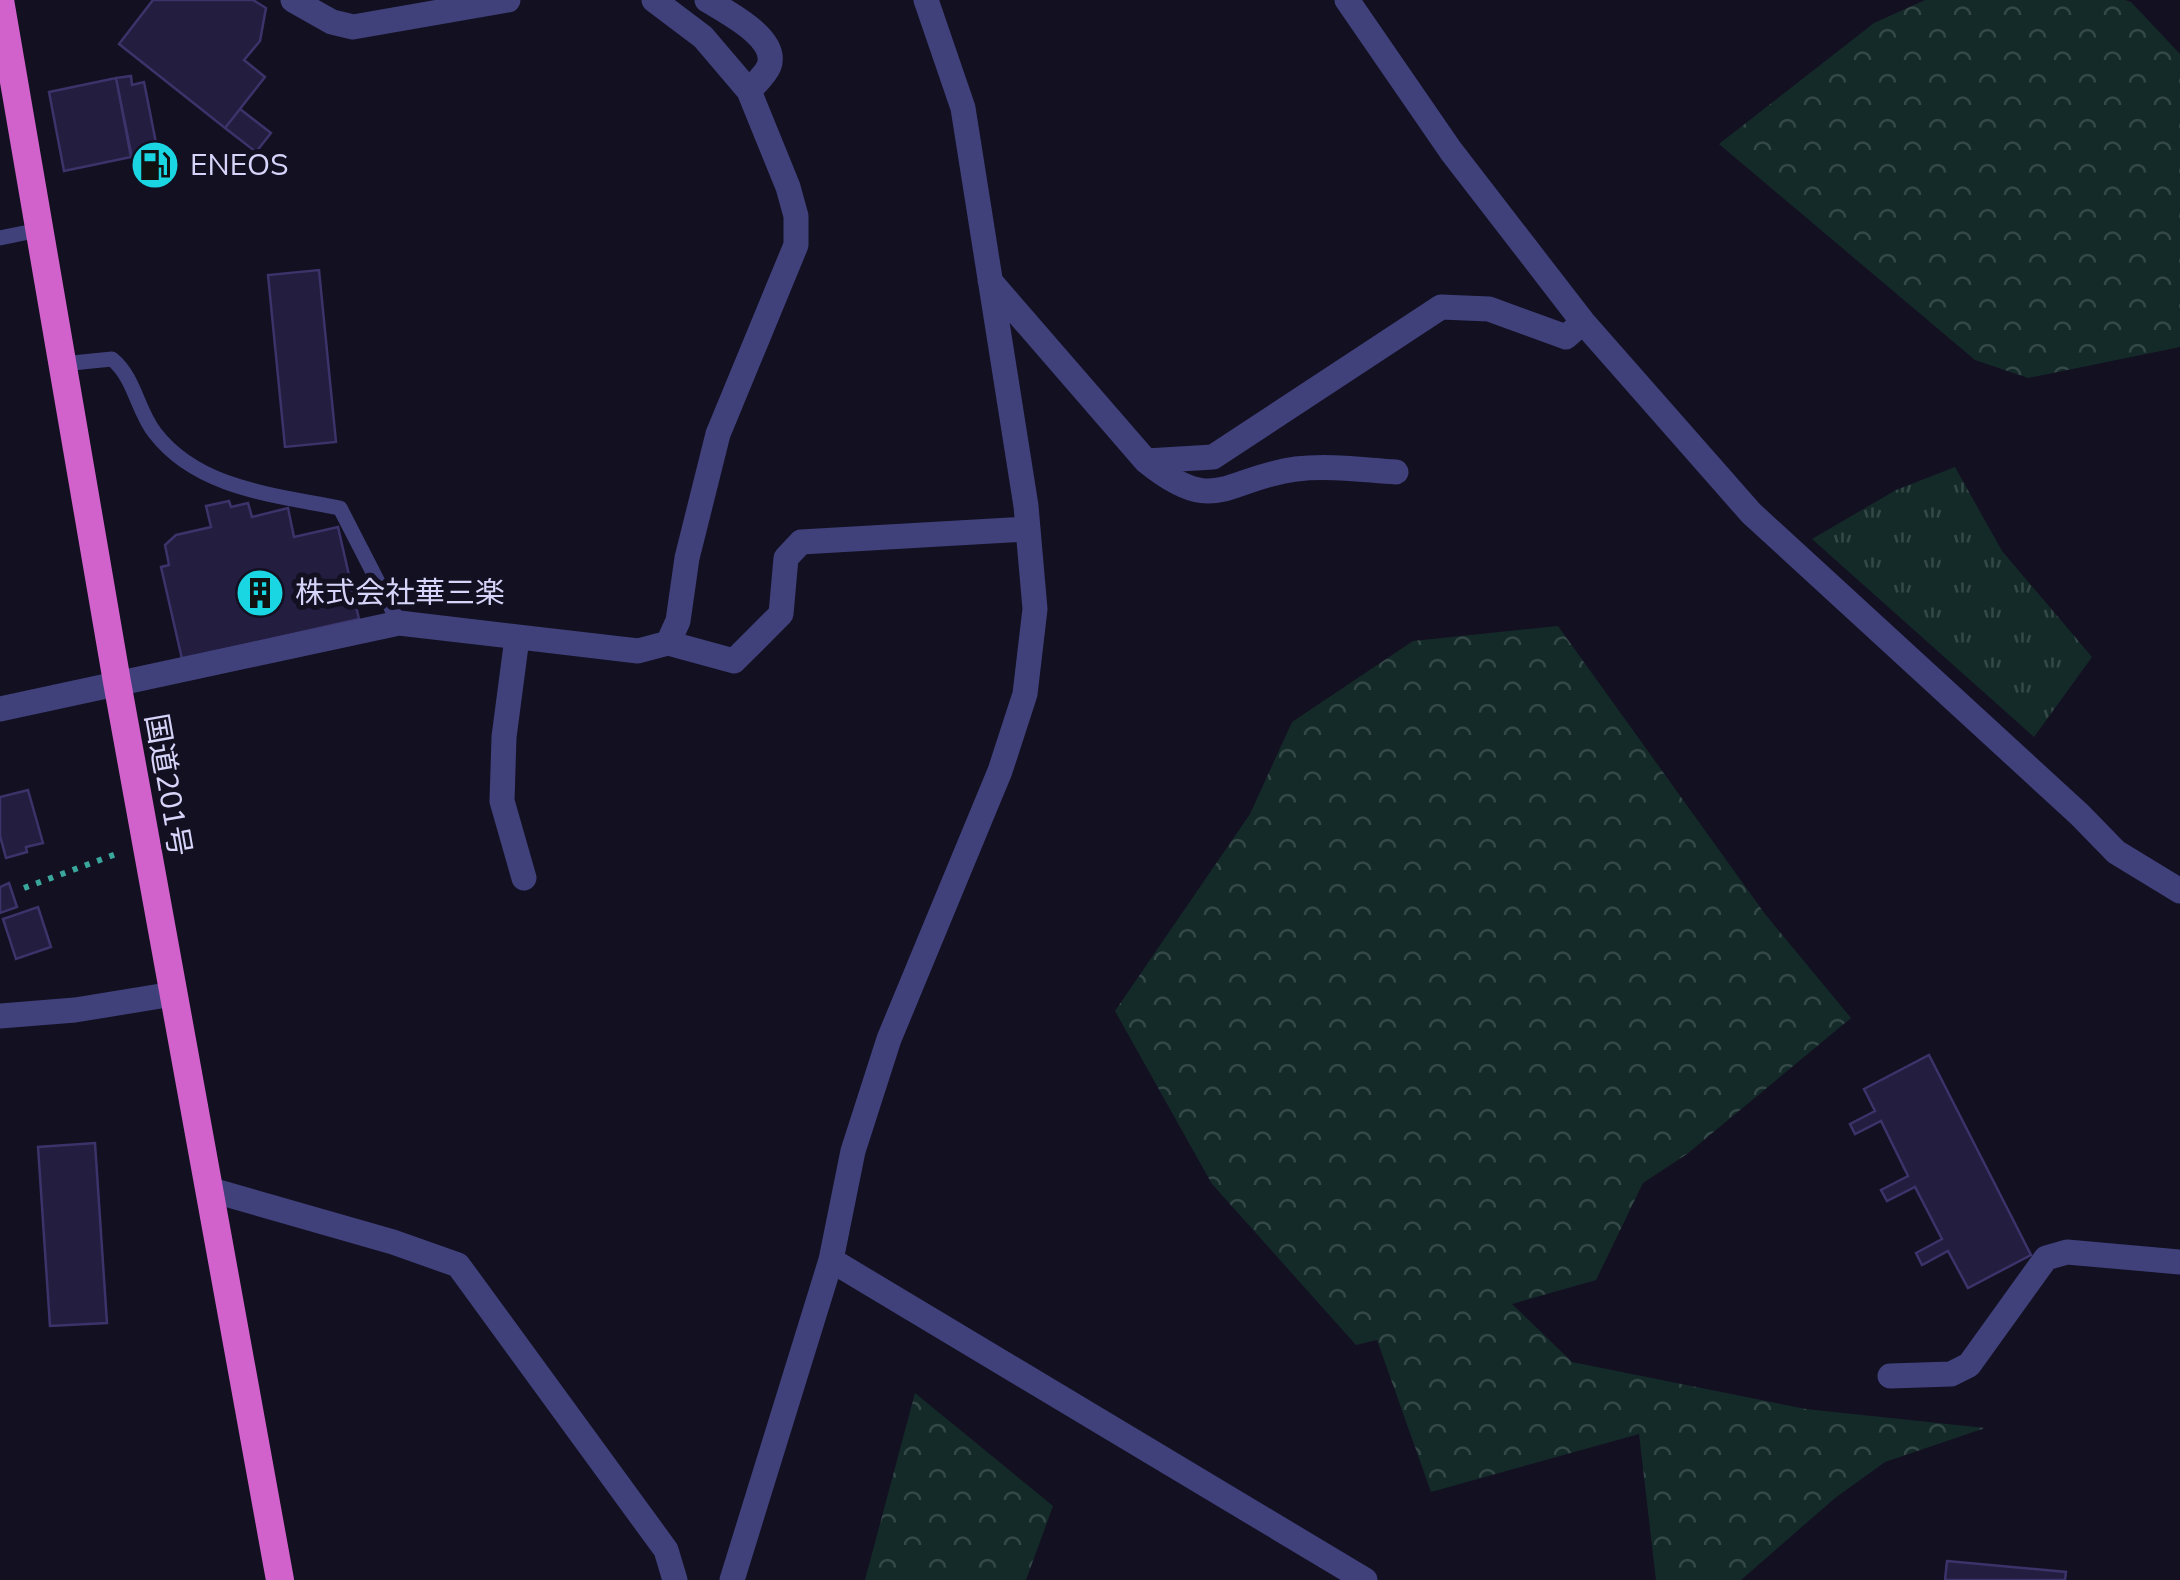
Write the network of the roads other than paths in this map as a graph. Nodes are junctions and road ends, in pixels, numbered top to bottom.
1 (0, 0) edge
2 (293, 0) edge
3 (508, 0) edge
4 (654, 0) edge
5 (707, 0) edge
6 (926, 0) edge
7 (1347, 0) edge
8 (749, 91) junction
9 (39, 230) junction
10 (0, 238) edge
11 (990, 281) junction
12 (1583, 322) junction
13 (62, 364) junction
14 (1146, 461) junction
15 (1396, 472) dead end
16 (1028, 529) junction
17 (399, 623) junction
18 (517, 638) junction
19 (668, 644) junction
20 (117, 682) junction
21 (0, 710) edge
22 (524, 878) dead end
23 (2180, 891) edge
24 (173, 994) junction
25 (0, 1016) edge
26 (208, 1189) junction
27 (831, 1260) junction
28 (2180, 1262) edge
29 (1890, 1376) dead end
30 (280, 1580) edge
31 (674, 1580) edge
32 (732, 1580) edge
33 (1365, 1580) edge

1 - 9 highway, 国道201号
2 - 3 street
4 - 8 street
5 - 8 street
6 - 11 street
7 - 12 street
8 - 19 street
9 - 10 lane
9 - 13 highway, 国道201号
11 - 14 street
11 - 16 street
12 - 14 street
12 - 23 street
13 - 17 lane
13 - 20 highway, 国道201号
14 - 15 street
16 - 19 street
16 - 27 street
17 - 18 street
17 - 20 street
18 - 19 street
18 - 22 street
20 - 21 street
20 - 24 highway, 国道201号
24 - 25 street
24 - 26 highway, 国道201号
26 - 30 highway, 国道201号
26 - 31 street
27 - 32 street
27 - 33 street
28 - 29 street

